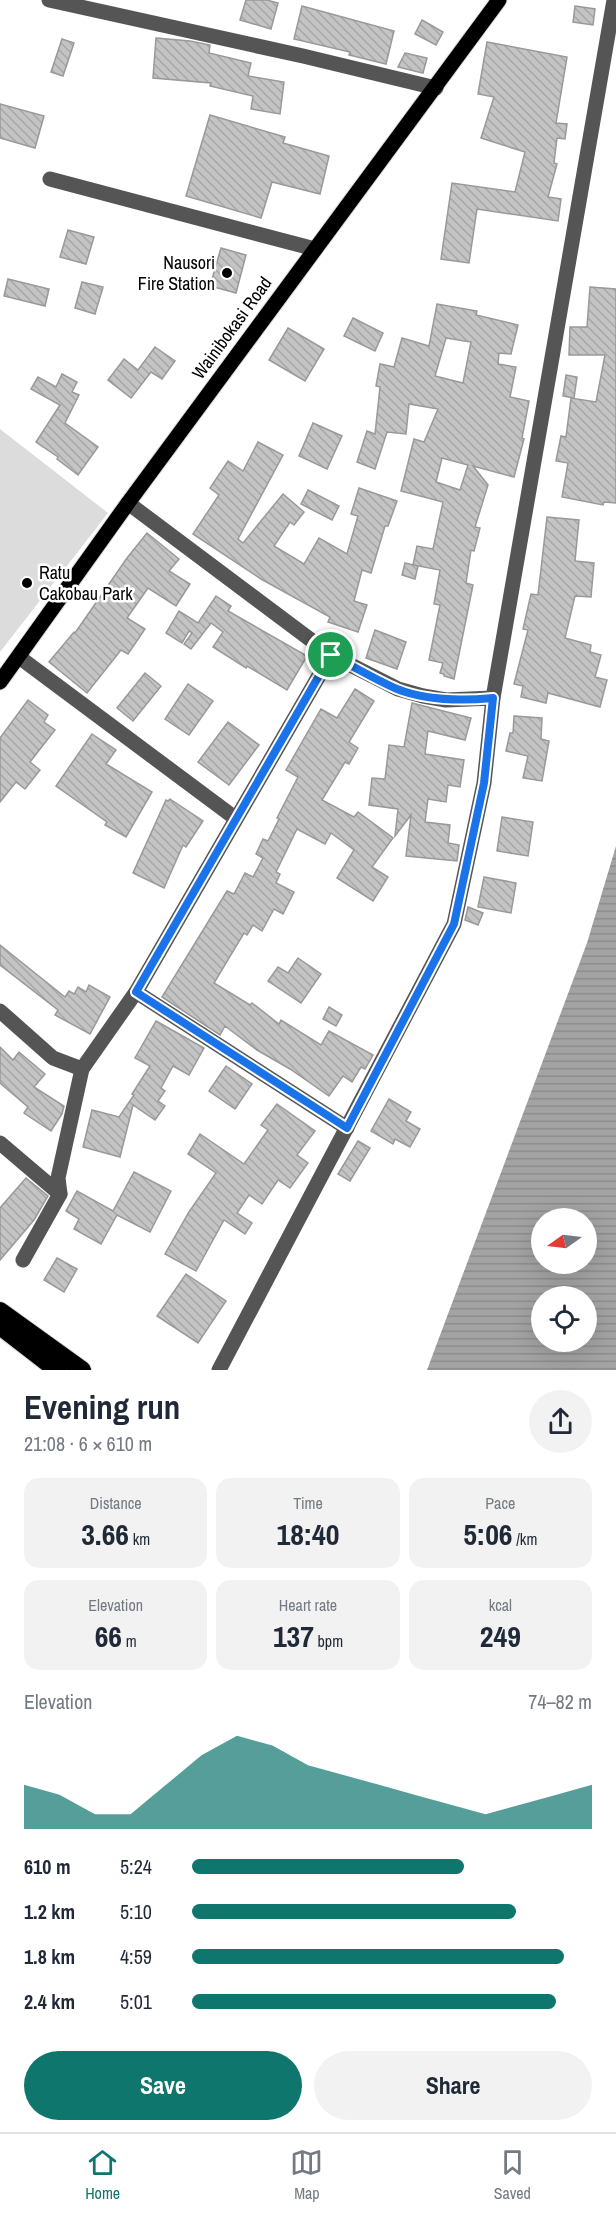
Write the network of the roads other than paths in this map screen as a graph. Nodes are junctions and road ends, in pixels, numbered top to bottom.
1 (49, 0) edge
2 (499, 0) edge
3 (614, 0) edge
4 (436, 88) junction
5 (51, 179) dead end
6 (315, 249) junction
7 (128, 503) junction
8 (331, 655) junction
9 (19, 657) junction
10 (0, 682) edge
11 (493, 698) junction
12 (235, 818) junction
13 (136, 992) junction
14 (0, 1011) edge
15 (82, 1069) junction
16 (347, 1128) junction
17 (0, 1143) edge
18 (60, 1194) junction
19 (23, 1260) dead end
20 (0, 1311) edge
21 (0, 1326) edge
22 (57, 1370) edge
23 (82, 1370) edge
24 (219, 1370) edge

1 - 4 street
2 - 4 main road, Wainibokasi Road
3 - 11 street
4 - 6 main road, Wainibokasi Road
5 - 6 street
6 - 7 main road, Wainibokasi Road
7 - 8 street
7 - 9 main road, Wainibokasi Road
8 - 11 street
8 - 12 street
9 - 10 main road, Wainibokasi Road
9 - 12 street
11 - 16 street
12 - 13 street
13 - 15 street
13 - 16 street
14 - 15 street
15 - 18 street
16 - 24 street
17 - 18 street
18 - 19 street
20 - 23 highway
21 - 22 highway

